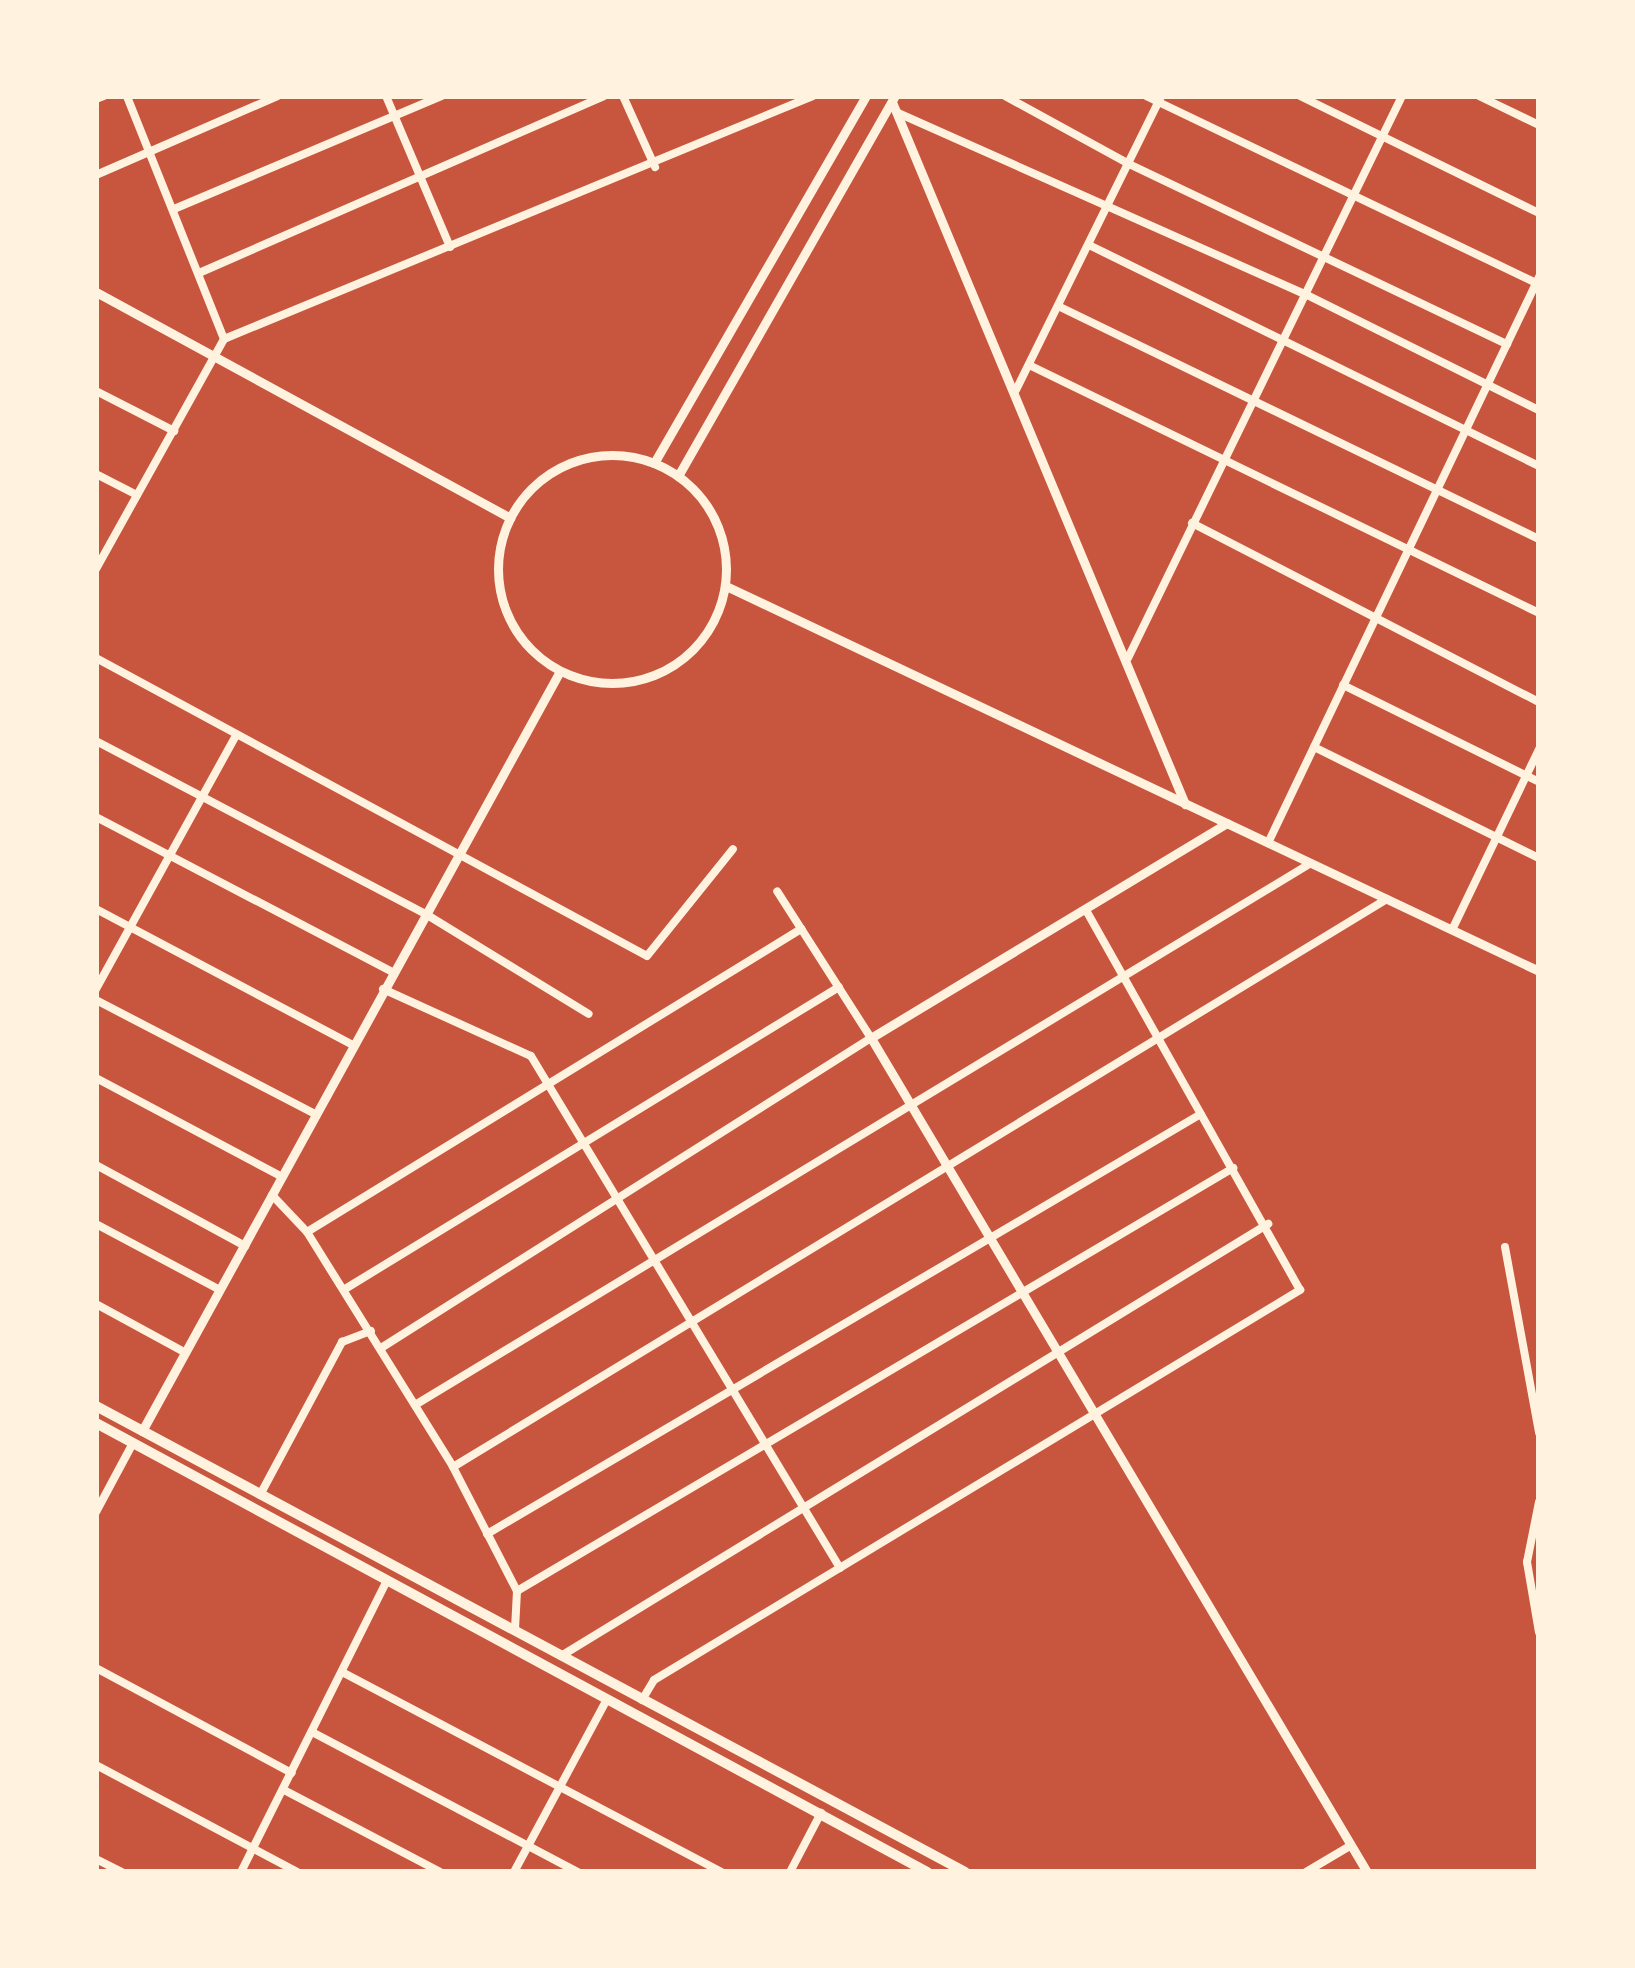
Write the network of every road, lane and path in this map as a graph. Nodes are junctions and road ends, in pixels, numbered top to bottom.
1 (128, 96) edge
2 (278, 96) edge
3 (386, 96) edge
4 (442, 96) edge
5 (604, 96) edge
6 (623, 96) edge
7 (813, 96) edge
8 (866, 96) edge
9 (1005, 96) edge
10 (1146, 96) edge
11 (1300, 96) edge
12 (1402, 96) edge
13 (1479, 96) edge
14 (1159, 99) edge
15 (895, 104) edge
16 (395, 116) junction
17 (1539, 125) edge
18 (1383, 136) junction
19 (152, 152) junction
20 (1129, 164) junction
21 (655, 167) junction
22 (96, 175) edge
23 (420, 176) junction
24 (1353, 196) junction
25 (1109, 205) junction
26 (174, 209) junction
27 (1539, 213) edge
28 (1089, 245) junction
29 (451, 248) junction
30 (1324, 254) junction
31 (199, 273) junction
32 (1538, 280) edge
33 (96, 292) edge
34 (1304, 294) junction
35 (1058, 306) junction
36 (1283, 337) junction
37 (224, 339) junction
38 (1507, 344) junction
39 (216, 357) junction
40 (1028, 365) junction
41 (1486, 386) junction
42 (1016, 390) junction
43 (96, 391) edge
44 (1254, 397) junction
45 (1539, 410) edge
46 (1466, 429) junction
47 (174, 431) junction
48 (1223, 460) junction
49 (654, 464) junction
50 (1539, 466) edge
51 (96, 473) edge
52 (678, 476) junction
53 (1436, 490) junction
54 (137, 496) junction
55 (510, 518) junction
56 (1192, 523) junction
57 (1539, 538) edge
58 (1408, 550) junction
59 (97, 565) edge
60 (726, 586) junction
61 (1539, 613) edge
62 (1376, 618) junction
63 (96, 658) edge
64 (1128, 658) junction
65 (560, 671) junction
66 (1343, 685) junction
67 (1539, 702) edge
68 (236, 735) junction
69 (96, 741) edge
70 (1314, 747) junction
71 (1539, 749) edge
72 (1526, 776) junction
73 (1539, 782) edge
74 (202, 796) junction
75 (1185, 804) junction
76 (96, 817) edge
77 (1227, 824) junction
78 (1497, 838) junction
79 (1268, 843) junction
80 (733, 849) dead end
81 (169, 855) junction
82 (457, 855) junction
83 (1539, 858) edge
84 (1311, 863) junction
85 (777, 891) dead end
86 (1387, 899) junction
87 (96, 909) edge
88 (1085, 909) junction
89 (424, 914) junction
90 (129, 928) junction
91 (801, 928) junction
92 (1452, 930) junction
93 (1539, 971) edge
94 (392, 972) junction
95 (1120, 976) junction
96 (382, 988) junction
97 (838, 988) junction
98 (96, 989) edge
99 (96, 1000) edge
100 (589, 1014) dead end
101 (871, 1039) junction
102 (1155, 1039) junction
103 (351, 1044) junction
104 (96, 1078) edge
105 (548, 1084) junction
106 (908, 1109) junction
107 (315, 1114) junction
108 (1201, 1114) junction
109 (585, 1142) junction
110 (96, 1165) edge
111 (947, 1168) junction
112 (1233, 1168) junction
113 (282, 1177) junction
114 (272, 1196) junction
115 (619, 1198) junction
116 (96, 1224) edge
117 (1268, 1225) junction
118 (308, 1232) junction
119 (986, 1239) junction
120 (245, 1246) junction
121 (1505, 1247) dead end
122 (657, 1259) junction
123 (344, 1289) junction
124 (220, 1290) junction
125 (1021, 1292) junction
126 (96, 1304) edge
127 (696, 1322) junction
128 (371, 1331) junction
129 (382, 1348) junction
130 (1056, 1352) junction
131 (186, 1353) junction
132 (735, 1388) junction
133 (416, 1405) junction
134 (96, 1406) edge
135 (1094, 1411) junction
136 (96, 1423) edge
137 (142, 1431) junction
138 (1539, 1433) edge
139 (133, 1443) junction
140 (767, 1443) junction
141 (453, 1467) junction
142 (260, 1495) junction
143 (1539, 1502) edge
144 (805, 1507) junction
145 (96, 1512) edge
146 (487, 1534) junction
147 (840, 1568) junction
148 (386, 1582) junction
149 (517, 1591) junction
150 (514, 1632) junction
151 (1539, 1632) edge
152 (560, 1656) junction
153 (96, 1668) edge
154 (342, 1672) junction
155 (607, 1698) junction
156 (641, 1700) junction
157 (312, 1732) junction
158 (96, 1765) edge
159 (292, 1772) junction
160 (562, 1787) junction
161 (284, 1790) junction
162 (821, 1813) junction
163 (527, 1845) junction
164 (1350, 1846) junction
165 (253, 1849) junction
166 (96, 1858) edge
167 (122, 1872) edge
168 (241, 1872) edge
169 (297, 1872) edge
170 (440, 1872) edge
171 (514, 1872) edge
172 (578, 1872) edge
173 (722, 1872) edge
174 (790, 1872) edge
175 (927, 1872) edge
176 (965, 1872) edge
177 (1306, 1872) edge
178 (1366, 1872) edge

1 - 19 street
2 - 19 street
3 - 16 street
4 - 16 street
5 - 23 street
6 - 21 street
7 - 21 street
8 - 49 street
9 - 20 street
10 - 14 street
11 - 18 street
12 - 18 street
13 - 17 street
14 - 20 street
14 - 24 street
15 - 25 street
15 - 42 street
15 - 52 street
16 - 23 street
16 - 26 street
18 - 24 street
18 - 27 street
19 - 22 street
19 - 26 street
20 - 25 street
20 - 30 street
21 - 29 street
23 - 29 street
23 - 31 street
24 - 30 street
24 - 32 street
25 - 28 street
25 - 34 street
26 - 31 street
28 - 35 street
28 - 36 street
29 - 37 street
30 - 34 street
30 - 38 street
31 - 37 street
32 - 38 street
33 - 39 street
34 - 36 street
34 - 41 street
35 - 40 street
35 - 44 street
36 - 44 street
36 - 46 street
37 - 39 street
38 - 41 street
39 - 47 street
39 - 55 street
40 - 42 street
40 - 48 street
41 - 45 street
41 - 46 street
42 - 64 street
43 - 47 street
44 - 48 street
44 - 53 street
46 - 50 street
46 - 53 street
47 - 54 street
48 - 56 street
48 - 58 street
49 - 52 street
49 - 55 street
51 - 54 street
52 - 60 street
53 - 57 street
53 - 58 street
54 - 59 street
55 - 65 street
56 - 62 street
56 - 64 street
58 - 61 street
58 - 62 street
60 - 65 street
60 - 75 street
62 - 66 street
62 - 67 street
63 - 68 street
64 - 75 street
65 - 82 street
66 - 70 street
66 - 72 street
68 - 74 street
68 - 82 street
69 - 74 street
70 - 78 street
70 - 79 street
71 - 72 street
72 - 73 street
72 - 78 street
74 - 81 street
74 - 89 street
75 - 77 street
76 - 81 street
77 - 79 street
77 - 88 street
78 - 83 street
78 - 92 street
79 - 84 street
80 - 82 street
81 - 90 street
81 - 94 street
82 - 89 street
84 - 86 street
84 - 95 street
85 - 91 street
86 - 92 street
86 - 102 street
87 - 90 street
88 - 95 street
88 - 101 street
89 - 94 street
89 - 100 street
90 - 98 street
90 - 103 street
91 - 97 street
91 - 105 street
92 - 93 street
94 - 96 street
95 - 102 street
95 - 106 street
96 - 103 street
96 - 105 street
97 - 101 street
97 - 109 street
99 - 107 street
101 - 106 street
101 - 115 street
102 - 108 street
102 - 111 street
103 - 107 street
104 - 113 street
105 - 109 street
105 - 118 street
106 - 111 street
106 - 122 street
107 - 113 street
108 - 112 street
108 - 119 street
109 - 115 street
109 - 123 street
110 - 120 street
111 - 119 street
111 - 127 street
112 - 117 street
112 - 125 street
113 - 114 street
114 - 118 street
114 - 120 street
115 - 122 street
115 - 129 street
116 - 124 street
117 - 130 street
117 - 135 street
118 - 123 street
119 - 125 street
119 - 132 street
120 - 124 street
121 - 138 street
122 - 127 street
122 - 133 street
123 - 128 street
124 - 131 street
125 - 130 street
125 - 140 street
126 - 131 street
127 - 132 street
127 - 141 street
128 - 129 street
128 - 142 street
129 - 133 street
130 - 135 street
130 - 144 street
131 - 137 street
132 - 140 street
132 - 146 street
133 - 141 street
134 - 137 main road
135 - 147 street
135 - 164 street
136 - 139 main road
137 - 142 main road
139 - 145 street
139 - 148 main road
140 - 144 street
140 - 149 street
141 - 146 street
142 - 150 main road
143 - 151 street
144 - 147 street
144 - 152 street
146 - 149 street
147 - 156 street
148 - 154 street
148 - 155 main road
149 - 150 street
150 - 152 main road
152 - 156 main road
153 - 159 street
154 - 157 street
154 - 160 street
155 - 160 street
155 - 162 main road
156 - 176 main road
157 - 159 street
157 - 163 street
158 - 165 street
159 - 161 street
160 - 163 street
160 - 173 street
161 - 165 street
161 - 170 street
162 - 174 street
162 - 175 main road
163 - 171 street
163 - 172 street
164 - 177 street
164 - 178 street
165 - 168 street
165 - 169 street
166 - 167 street

